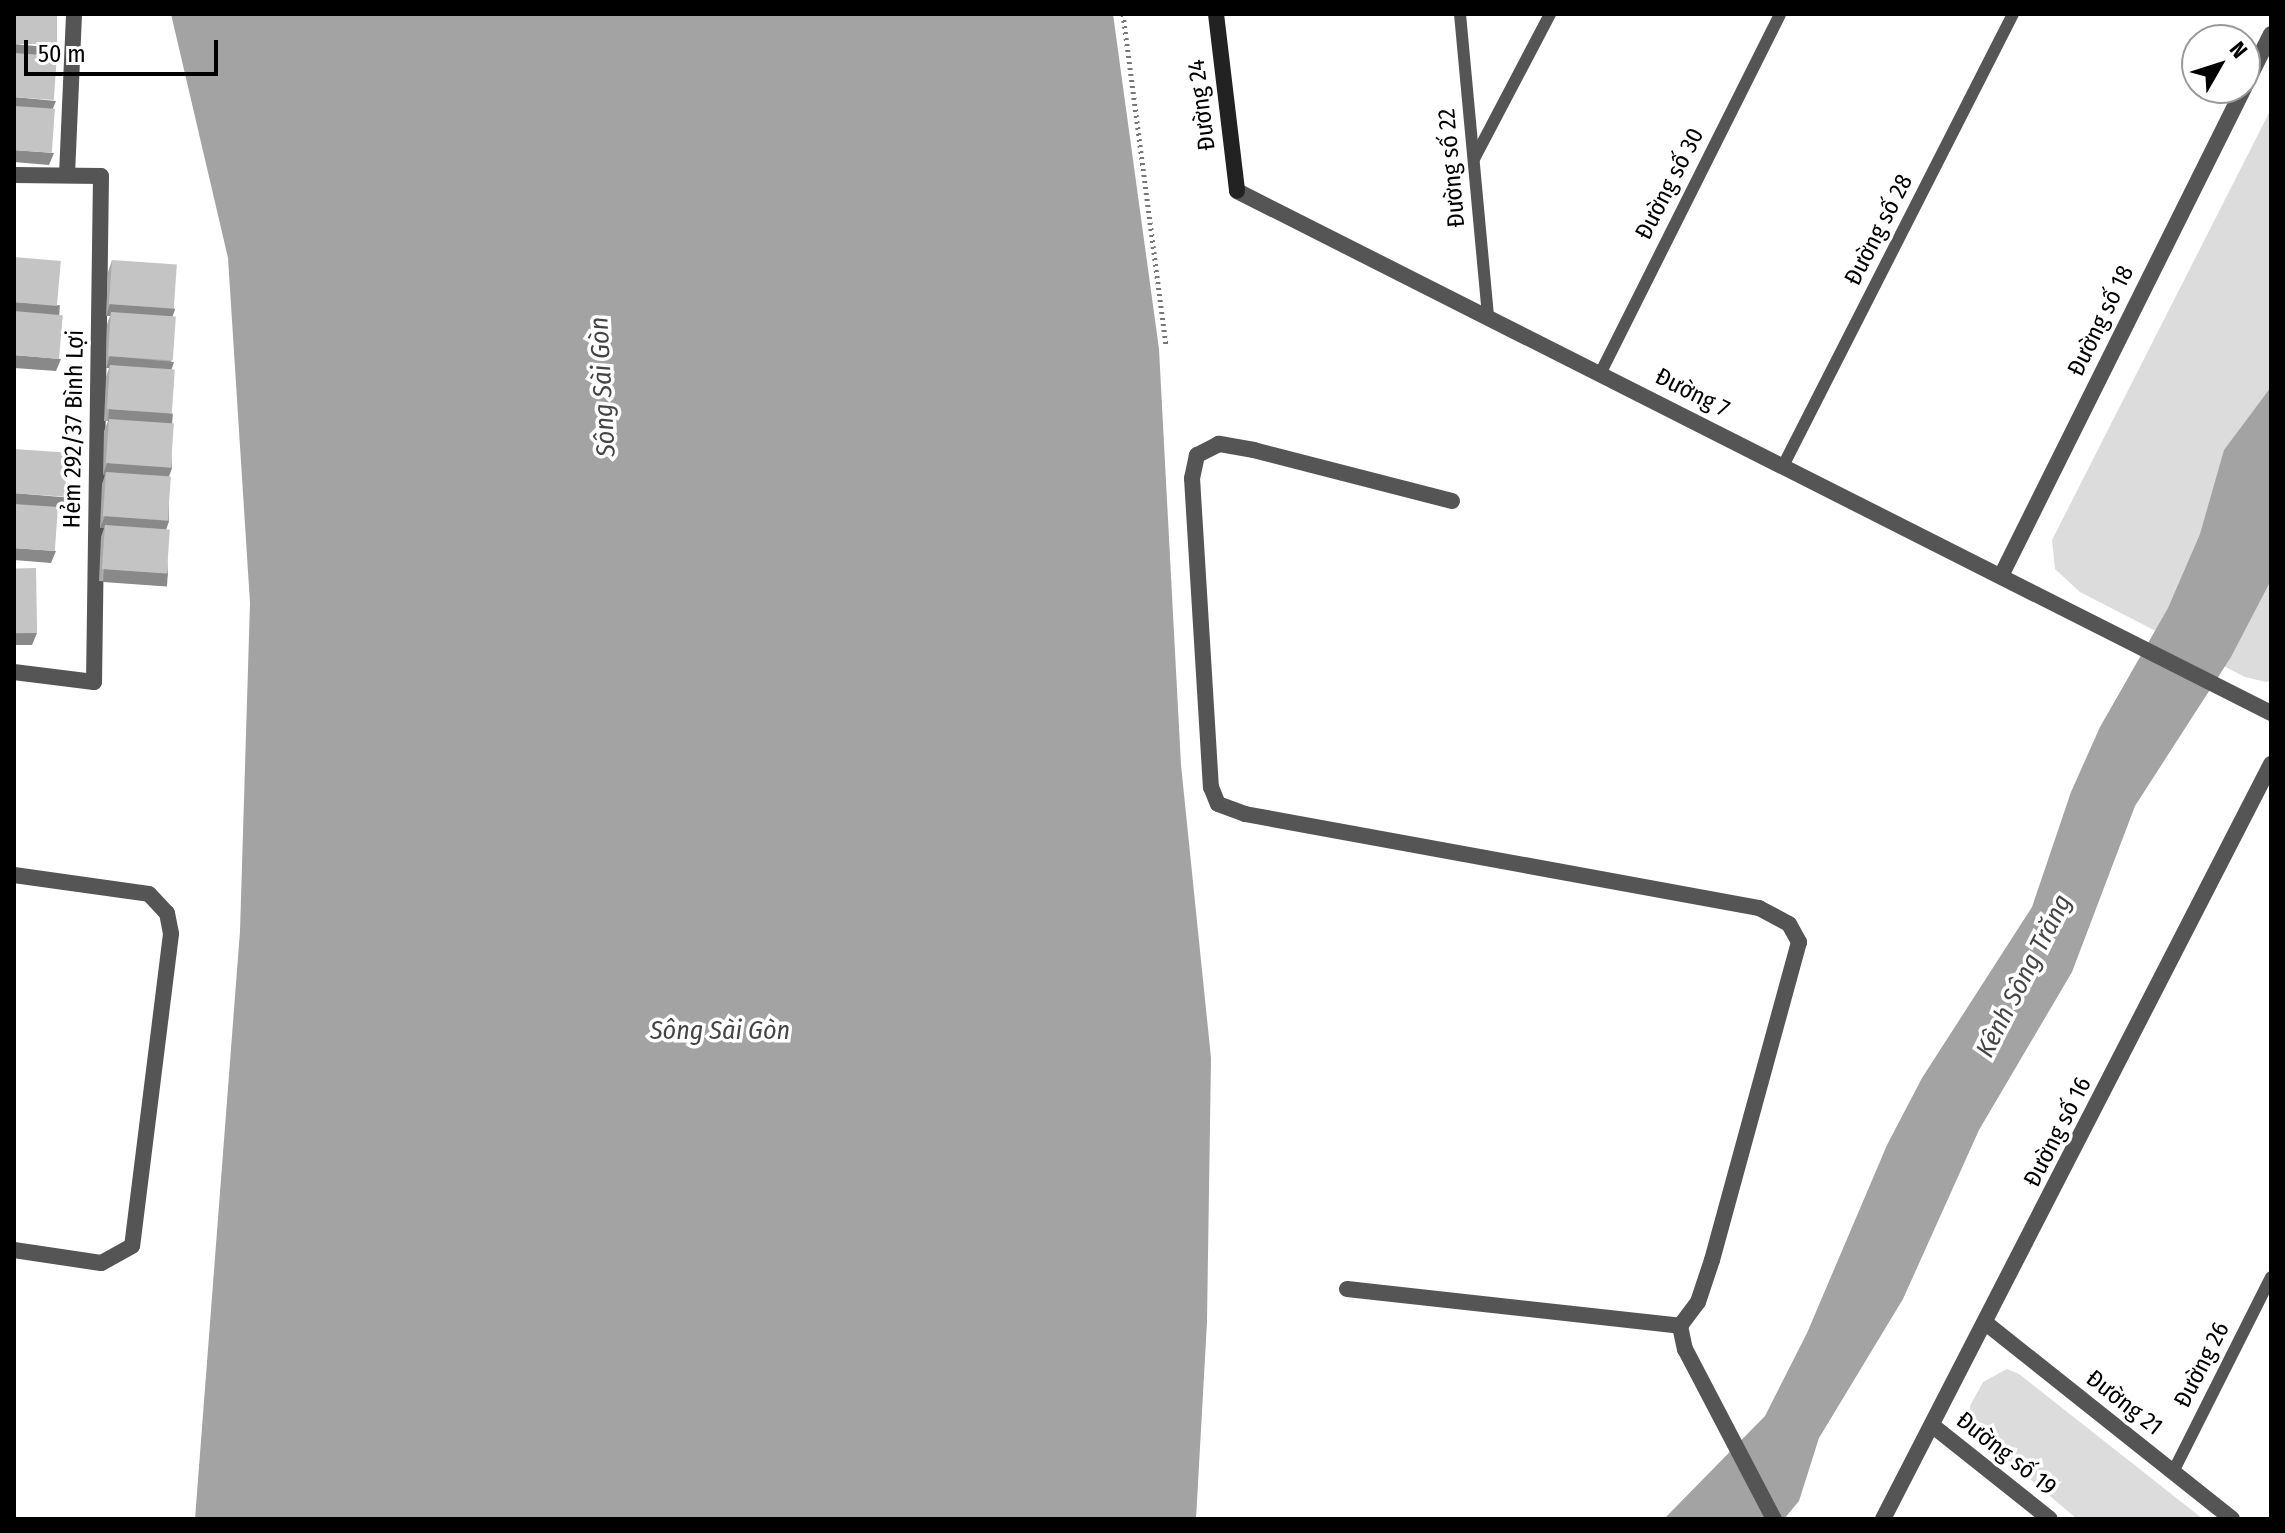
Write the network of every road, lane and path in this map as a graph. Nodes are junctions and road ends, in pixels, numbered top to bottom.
1 (74, 14) edge
2 (1123, 14) edge
3 (1216, 14) edge
4 (1460, 14) edge
5 (1550, 14) edge
6 (1780, 14) edge
7 (2013, 14) edge
8 (2271, 34) edge
9 (2261, 54) edge
10 (2237, 104) edge
11 (1474, 159) junction
12 (14, 175) edge
13 (67, 175) junction
14 (1237, 191) joint
15 (1488, 317) junction
16 (1166, 345) dead end
17 (1600, 374) junction
18 (1783, 466) junction
19 (1452, 501) dead end
20 (2001, 576) junction
21 (14, 672) edge
22 (2271, 713) edge
23 (2271, 764) edge
24 (14, 875) edge
25 (14, 1250) edge
26 (2271, 1277) edge
27 (1347, 1289) dead end
28 (1987, 1324) junction
29 (1680, 1326) junction
30 (1933, 1426) junction
31 (2173, 1472) junction
32 (1774, 1519) edge
33 (1883, 1519) edge
34 (2050, 1519) edge
35 (2232, 1519) edge

1 - 13 street
2 - 16 path
3 - 14 street, Đường 24
4 - 11 lane, Đường số 22
5 - 11 lane
6 - 17 lane, Đường số 30
7 - 18 lane, Đường số 28
8 - 9 street, Đường số 18
10 - 20 street, Đường số 18
11 - 15 lane, Đường số 22
12 - 13 street
13 - 21 street, Hẻm 292/37 Bình Lợi
14 - 15 street, Đường 7
15 - 17 street, Đường 7
17 - 18 street, Đường 7
18 - 20 street, Đường 7
19 - 29 street
20 - 22 street, Đường 7
23 - 28 street, Đường số 16
24 - 25 street
26 - 31 lane, Đường 26
27 - 29 street
28 - 30 street, Đường số 16
28 - 31 street, Đường 21
29 - 32 street
30 - 33 street, Đường số 16
30 - 34 street, Đường số 19
31 - 35 street, Đường 21

